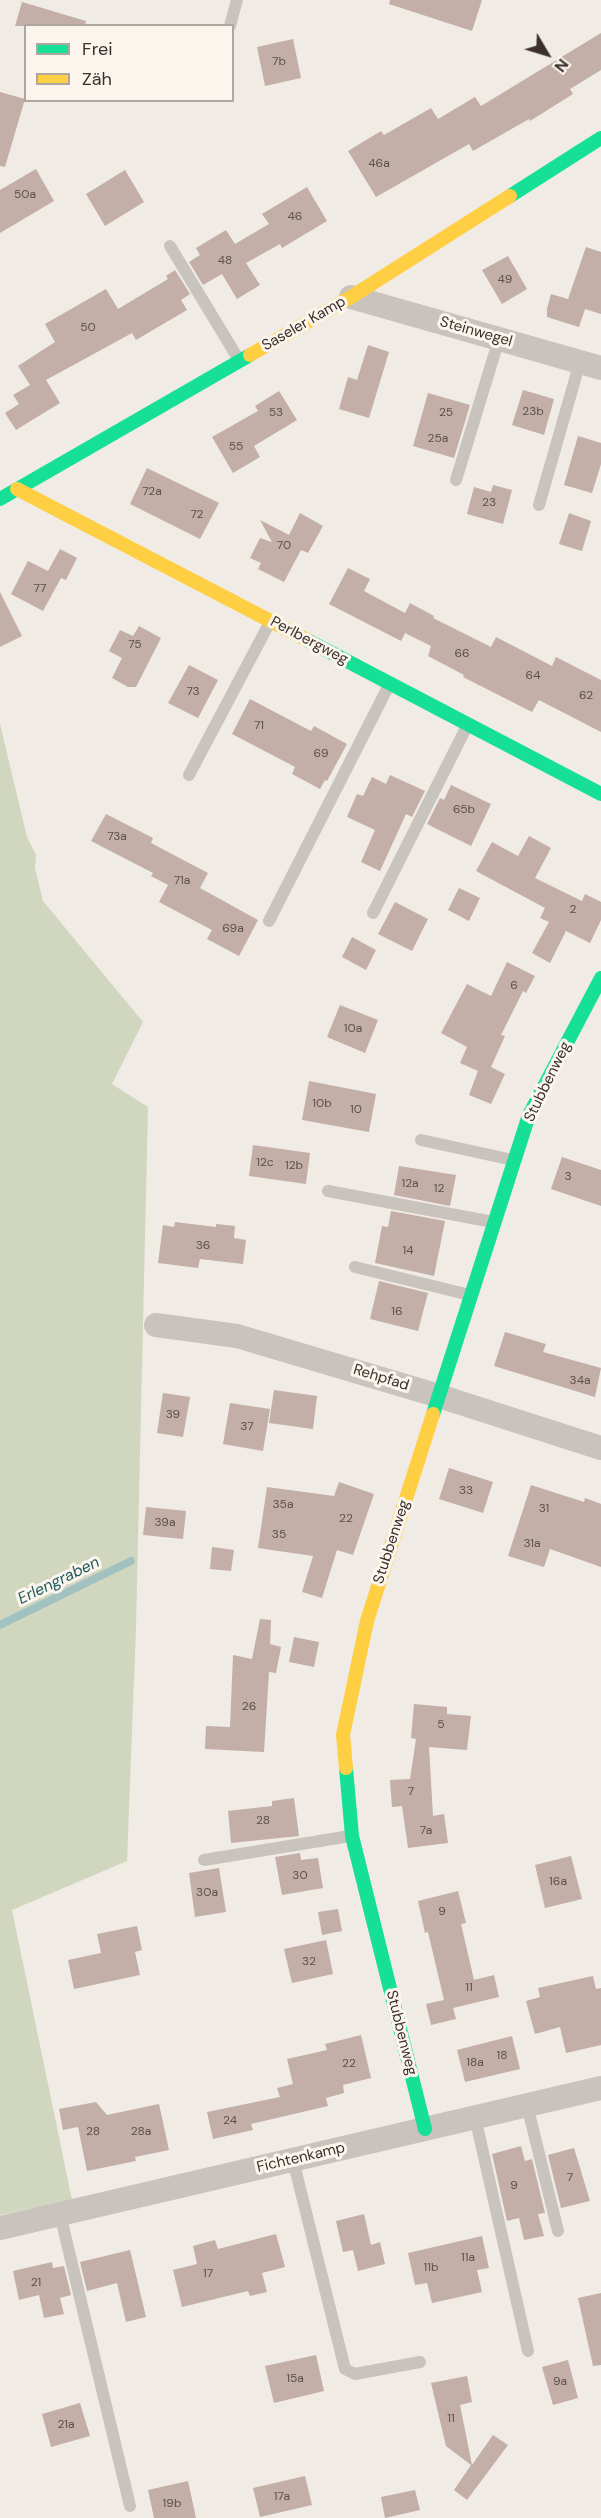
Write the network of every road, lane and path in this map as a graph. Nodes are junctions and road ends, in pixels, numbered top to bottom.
1 (237, 0) edge
2 (231, 24) edge
3 (601, 138) edge
4 (170, 246) dead end
5 (351, 297) junction
6 (500, 339) junction
7 (240, 361) junction
8 (590, 365) edge
9 (456, 480) dead end
10 (17, 489) junction
11 (0, 499) edge
12 (539, 505) dead end
13 (270, 621) junction
14 (390, 684) junction
15 (467, 724) junction
16 (189, 775) dead end
17 (601, 794) edge
18 (373, 913) dead end
19 (268, 921) dead end
20 (601, 978) edge
21 (421, 1140) dead end
22 (514, 1160) junction
23 (328, 1191) dead end
24 (495, 1222) junction
25 (355, 1267) dead end
26 (471, 1295) junction
27 (156, 1325) dead end
28 (439, 1396) junction
29 (601, 1448) edge
30 (352, 1836) junction
31 (204, 1860) dead end
32 (601, 2088) edge
33 (527, 2105) junction
34 (475, 2117) junction
35 (425, 2129) junction
36 (293, 2160) junction
37 (60, 2214) junction
38 (0, 2228) edge
39 (558, 2231) dead end
40 (528, 2351) dead end
41 (420, 2362) dead end
42 (130, 2506) dead end

1 - 2 lane
3 - 5 street, Saseler Kamp
4 - 7 lane
5 - 6 street, Steinwegel
5 - 7 street, Saseler Kamp
6 - 8 street, Steinwegel
6 - 9 lane
7 - 10 street, Saseler Kamp
8 - 12 lane
10 - 11 street, Saseler Kamp
10 - 13 street, Perlbergweg
13 - 14 street, Perlbergweg
13 - 16 lane
14 - 15 street, Perlbergweg
14 - 19 lane
15 - 17 street, Perlbergweg
15 - 18 lane
20 - 22 street, Stubbenweg
21 - 22 lane
22 - 24 street, Stubbenweg
23 - 24 lane
24 - 26 street, Stubbenweg
25 - 26 lane
26 - 28 street, Stubbenweg
27 - 28 street, Rehpfad
28 - 29 street, Rehpfad
28 - 30 street, Stubbenweg
30 - 31 lane
30 - 35 street, Stubbenweg
32 - 33 street, Fichtenkamp
33 - 34 street, Fichtenkamp
33 - 39 lane
34 - 35 street, Fichtenkamp
34 - 40 lane
35 - 36 street, Fichtenkamp
36 - 37 street, Fichtenkamp
36 - 41 lane
37 - 38 street, Fichtenkamp
37 - 42 lane

